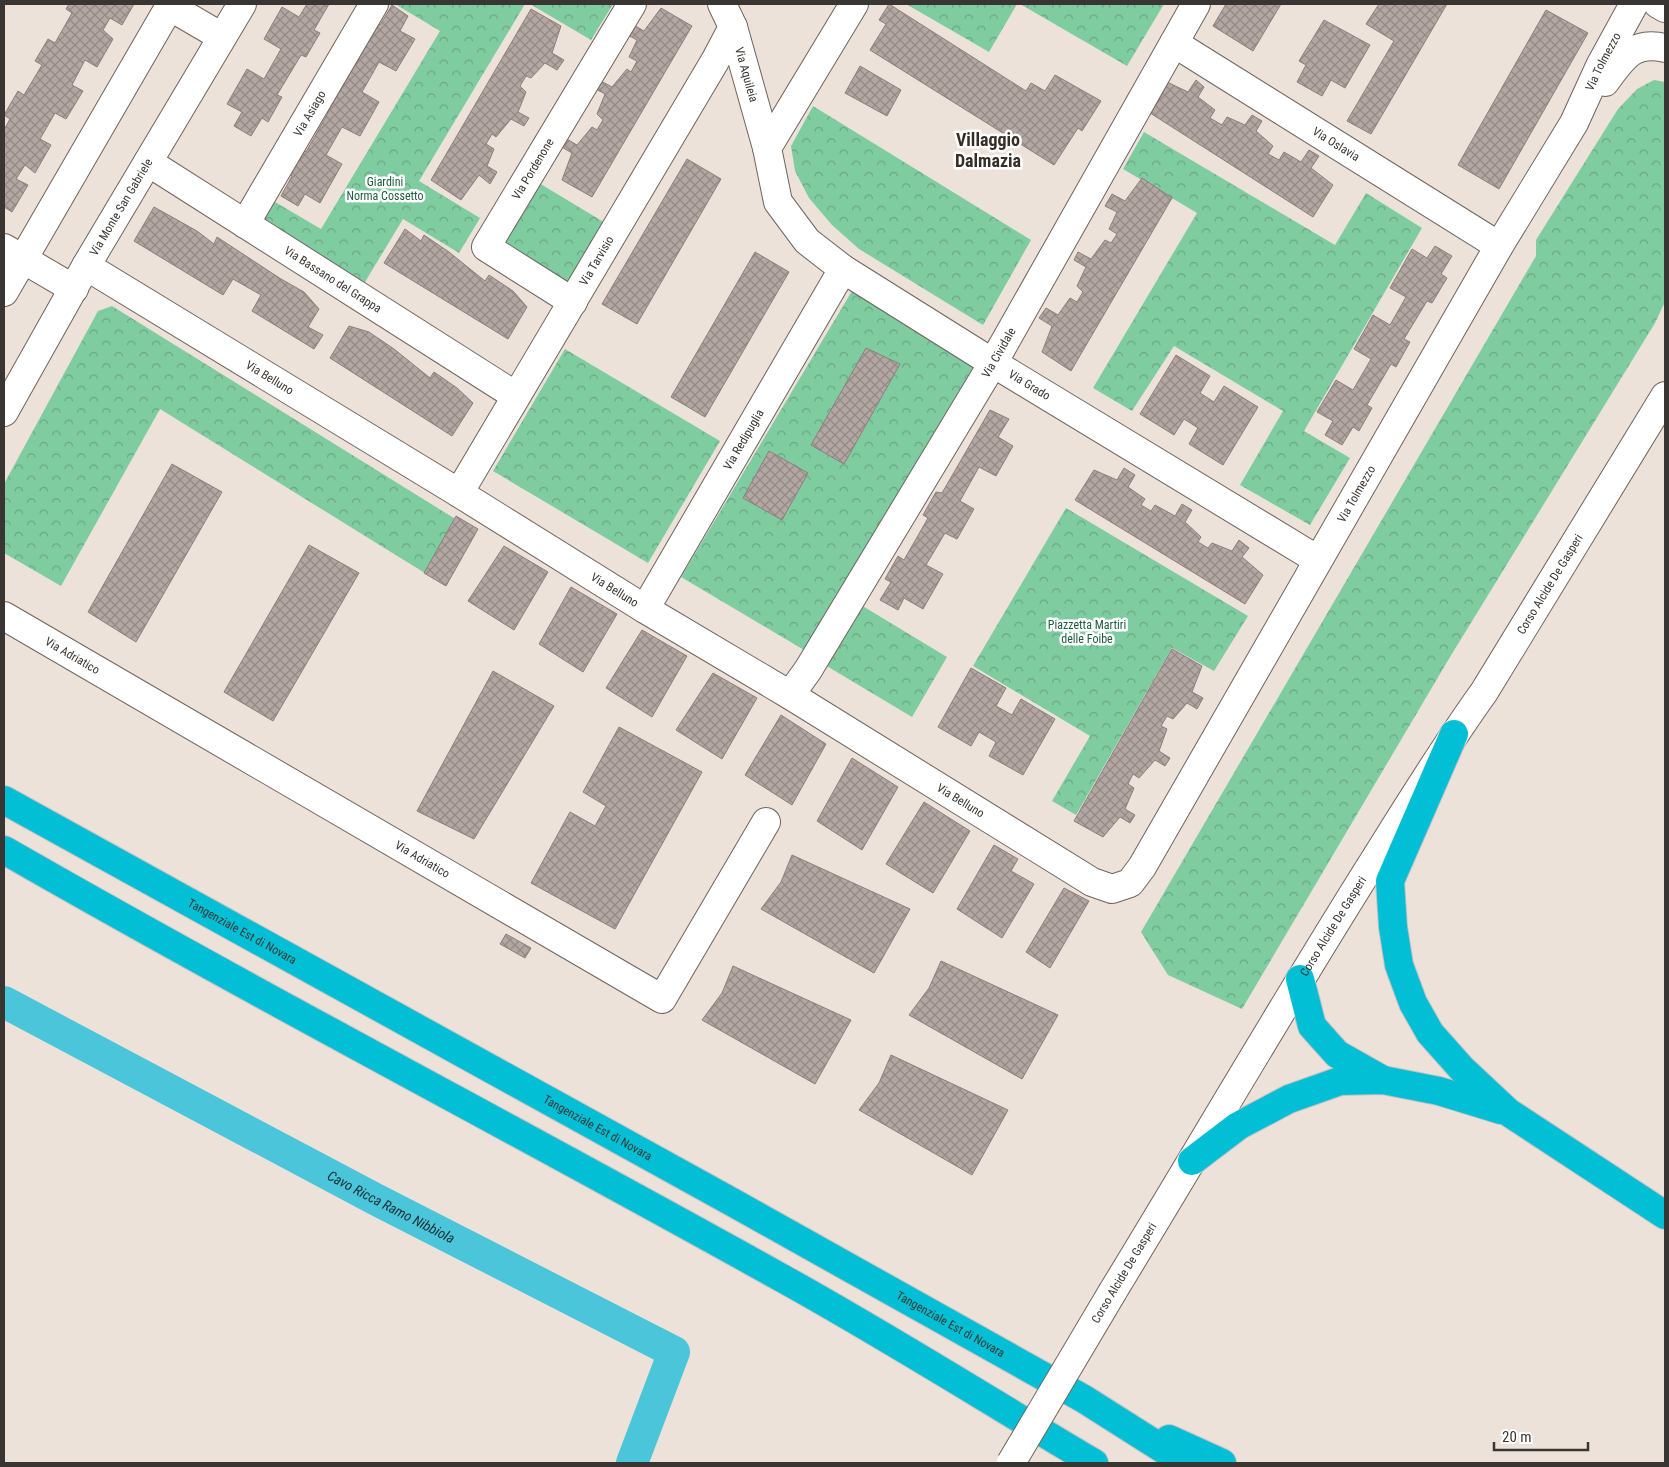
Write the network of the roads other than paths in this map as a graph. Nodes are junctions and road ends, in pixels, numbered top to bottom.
1 (242, 4) edge
2 (374, 4) edge
3 (632, 4) edge
4 (854, 4) edge
5 (1196, 4) edge
6 (1634, 4) edge
7 (1658, 4) edge
8 (170, 5) edge
9 (1665, 8) edge
10 (727, 16) edge
11 (222, 37) junction
12 (1174, 43) junction
13 (1665, 48) edge
14 (1574, 122) junction
15 (767, 148) junction
16 (148, 162) junction
17 (245, 224) junction
18 (1499, 246) junction
19 (13, 254) edge
20 (843, 269) junction
21 (80, 277) junction
22 (4, 292) edge
23 (572, 302) junction
24 (993, 363) junction
25 (516, 396) junction
26 (1665, 396) edge
27 (4, 412) edge
28 (459, 494) junction
29 (1318, 560) junction
30 (645, 609) junction
31 (4, 616) edge
32 (790, 696) junction
33 (1454, 734) junction
34 (4, 800) edge
35 (766, 822) dead end
36 (4, 850) edge
37 (1142, 868) joint
38 (1300, 978) junction
39 (1383, 1080) junction
40 (1508, 1112) junction
41 (1192, 1161) junction
42 (1665, 1216) edge
43 (1084, 1399) junction
44 (1060, 1443) junction
45 (1011, 1463) edge
46 (1089, 1463) edge
47 (1094, 1463) edge
48 (1185, 1463) edge
49 (1222, 1463) edge

1 - 11 street, Via Monte San Gabriele
2 - 17 street, Via Asiago
3 - 23 street, Via Pordenone
4 - 15 street
5 - 12 street, Via Cividale
6 - 14 street, Via Tolmezzo
7 - 9 street
8 - 11 street
8 - 19 street
10 - 15 street, Via Aquileia
10 - 23 street, Via Tarvisio
11 - 16 street, Via Monte San Gabriele
12 - 18 street, Via Oslavia
12 - 24 street, Via Cividale
13 - 14 street, Via Tolmezzo
14 - 18 street, Via Tolmezzo
15 - 20 street, Via Grado
16 - 17 street, Via Bassano del Grappa
16 - 21 street, Via Monte San Gabriele
17 - 25 street, Via Bassano del Grappa
18 - 29 street, Via Tolmezzo
19 - 21 street, Via Belluno
19 - 22 street
20 - 24 street, Via Grado
20 - 30 street, Via Redipuglia
21 - 27 street, Via Monte San Gabriele
21 - 28 street, Via Belluno
23 - 25 street, Via Tarvisio
24 - 29 street, Via Grado
24 - 32 street, Via Cividale
25 - 28 street, Via Tarvisio
26 - 33 street, Corso Alcide De Gasperi
28 - 30 street, Via Belluno
29 - 37 street, Via Tolmezzo
30 - 32 street, Via Belluno
31 - 35 street, Via Adriatico
32 - 37 street, Via Belluno
33 - 38 street, Corso Alcide De Gasperi
33 - 40 highway
34 - 43 highway, Tangenziale Est di Novara
36 - 44 highway
38 - 39 highway
38 - 41 street, Corso Alcide De Gasperi
39 - 40 highway
39 - 41 highway
40 - 42 highway
41 - 45 street, Corso Alcide De Gasperi, bridge
43 - 48 highway, Tangenziale Est di Novara
43 - 49 highway
44 - 46 highway
44 - 47 highway

